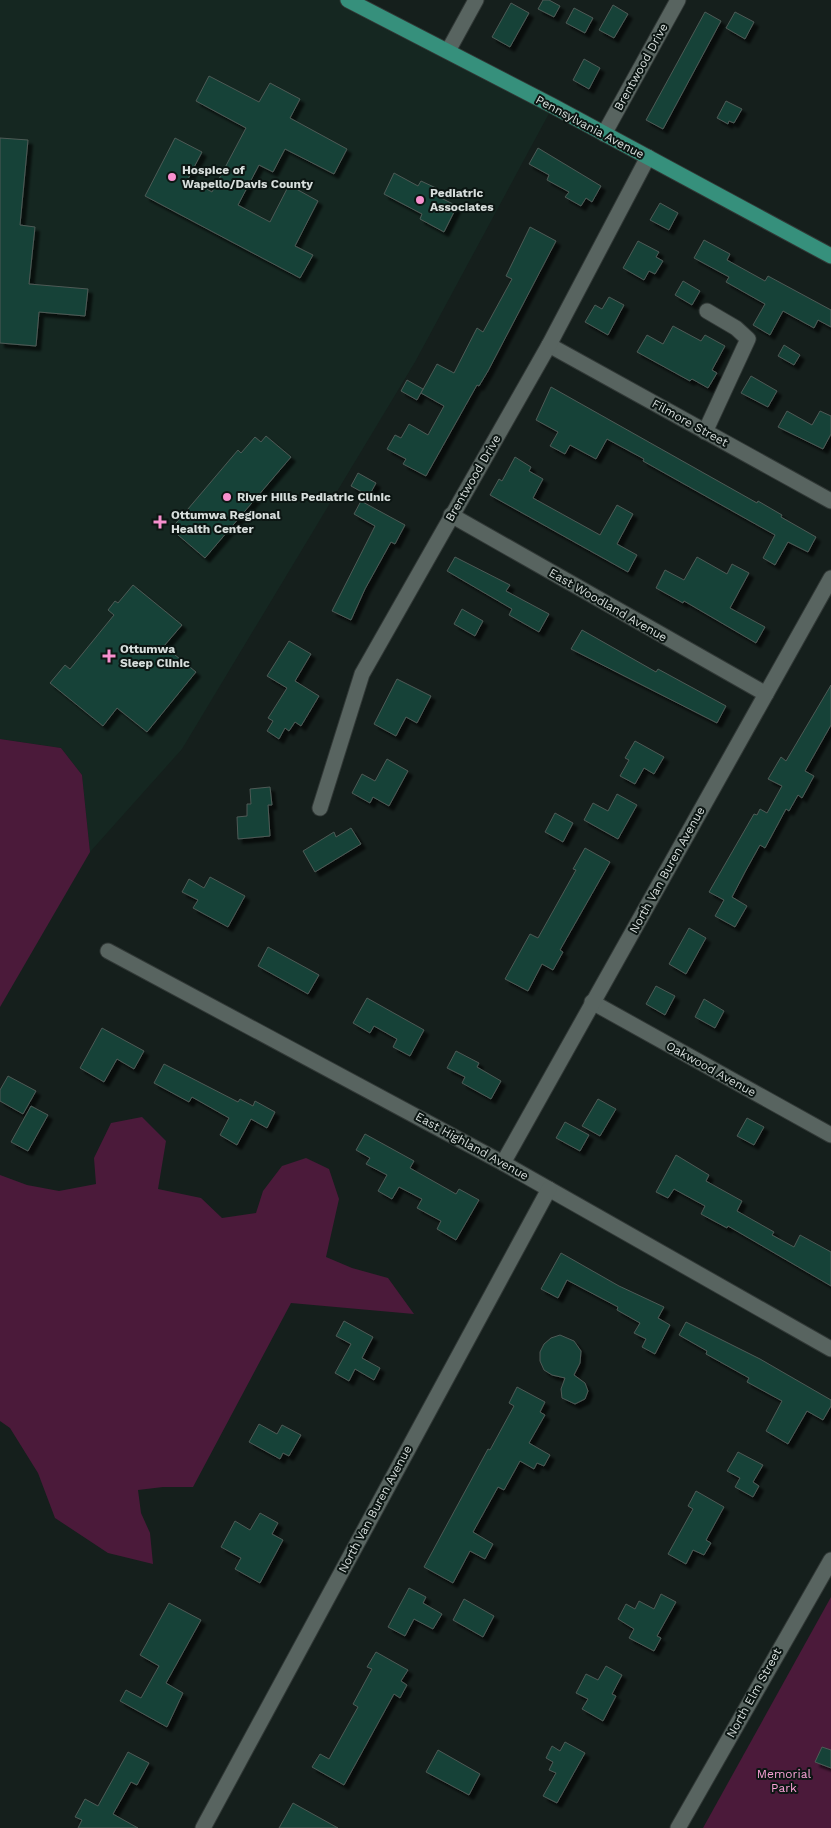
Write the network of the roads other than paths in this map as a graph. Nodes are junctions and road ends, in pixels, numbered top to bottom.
1 (348, 0) edge
2 (476, 0) edge
3 (678, 0) edge
4 (448, 51) junction
5 (604, 134) junction
6 (648, 158) junction
7 (831, 256) edge
8 (707, 311) dead end
9 (549, 345) junction
10 (706, 432) junction
11 (831, 501) edge
12 (451, 515) junction
13 (831, 578) edge
14 (766, 694) junction
15 (320, 808) dead end
16 (108, 951) dead end
17 (592, 1002) junction
18 (831, 1136) edge
19 (503, 1162) junction
20 (548, 1189) junction
21 (831, 1349) edge
22 (831, 1560) edge
23 (202, 1828) edge
24 (678, 1828) edge

1 - 4 main road, Pennsylvania Avenue
2 - 4 street
3 - 5 street, Brentwood Drive
4 - 5 main road, Pennsylvania Avenue
5 - 6 main road, Pennsylvania Avenue
6 - 7 main road, Pennsylvania Avenue
6 - 9 street, Brentwood Drive
8 - 10 street
9 - 10 street, Filmore Street
9 - 12 street, Brentwood Drive
10 - 11 street, Filmore Street
12 - 14 street, East Woodland Avenue
12 - 15 street, Brentwood Drive
13 - 14 street, North Van Buren Avenue
14 - 17 street, North Van Buren Avenue
16 - 19 street, East Highland Avenue
17 - 18 street, Oakwood Avenue
17 - 19 street, North Van Buren Avenue
19 - 20 street, East Highland Avenue
20 - 21 street, East Highland Avenue
20 - 23 street, North Van Buren Avenue
22 - 24 street, North Elm Street

